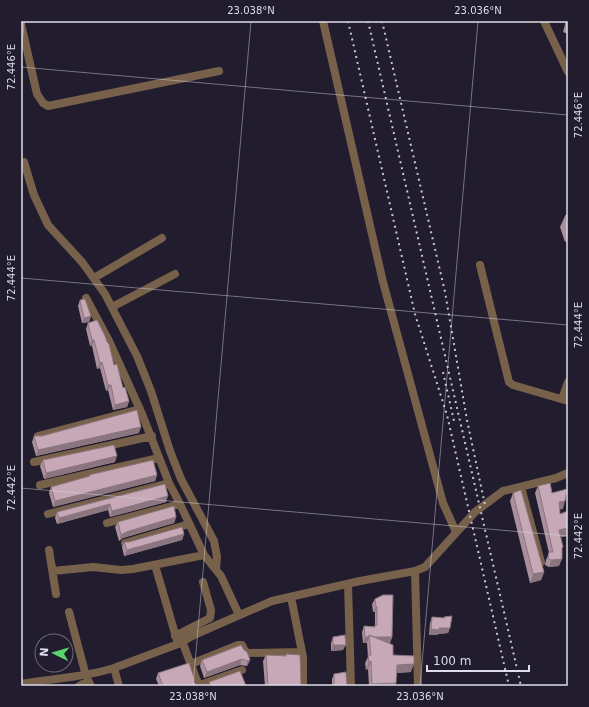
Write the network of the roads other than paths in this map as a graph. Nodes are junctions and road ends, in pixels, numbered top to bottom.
1 (323, 21) edge
2 (544, 21) edge
3 (21, 24) edge
4 (219, 71) dead end
5 (568, 72) edge
6 (24, 162) dead end
7 (162, 238) dead end
8 (480, 265) dead end
9 (175, 274) dead end
10 (94, 278) junction
11 (86, 298) edge
12 (112, 307) junction
13 (568, 382) edge
14 (565, 400) edge
15 (140, 409) junction
16 (38, 436) edge
17 (152, 436) junction
18 (159, 458) junction
19 (34, 462) dead end
20 (568, 473) edge
21 (168, 483) junction
22 (40, 485) dead end
23 (521, 487) junction
24 (180, 504) junction
25 (48, 514) dead end
26 (107, 523) dead end
27 (190, 524) junction
28 (456, 532) junction
29 (125, 543) edge
30 (49, 550) dead end
31 (204, 554) junction
32 (541, 562) edge
33 (154, 565) junction
34 (216, 569) junction
35 (53, 571) junction
36 (415, 571) junction
37 (203, 582) dead end
38 (348, 584) junction
39 (56, 594) dead end
40 (291, 596) junction
41 (69, 612) dead end
42 (239, 615) junction
43 (178, 641) junction
44 (302, 652) junction
45 (191, 664) junction
46 (114, 668) junction
47 (242, 670) dead end
48 (88, 681) edge
49 (21, 684) edge
50 (79, 686) edge
51 (119, 686) edge
52 (199, 686) edge
53 (303, 686) edge
54 (351, 686) edge
55 (418, 686) edge

1 - 28 street
2 - 5 street
3 - 4 street
6 - 10 street
7 - 10 street
8 - 14 street
9 - 12 street
10 - 12 street
11 - 15 street
12 - 34 street
13 - 14 street
15 - 16 street
15 - 17 street
17 - 18 street
17 - 19 street
18 - 21 street
18 - 22 street
20 - 23 street
21 - 24 street
21 - 25 street
23 - 28 street
23 - 32 street
24 - 26 street
24 - 27 street
27 - 29 street
27 - 31 street
28 - 36 street
30 - 35 street
31 - 33 street
31 - 34 street
33 - 35 street
33 - 43 street
34 - 42 street
35 - 39 street
36 - 38 street
36 - 55 street
37 - 43 street
38 - 40 street
38 - 54 street
40 - 42 street
40 - 44 street
41 - 48 street
42 - 43 street
43 - 45 street
43 - 46 street
44 - 45 street
44 - 53 street
45 - 52 street
46 - 48 street
46 - 51 street
47 - 52 street
48 - 49 street
48 - 50 street

